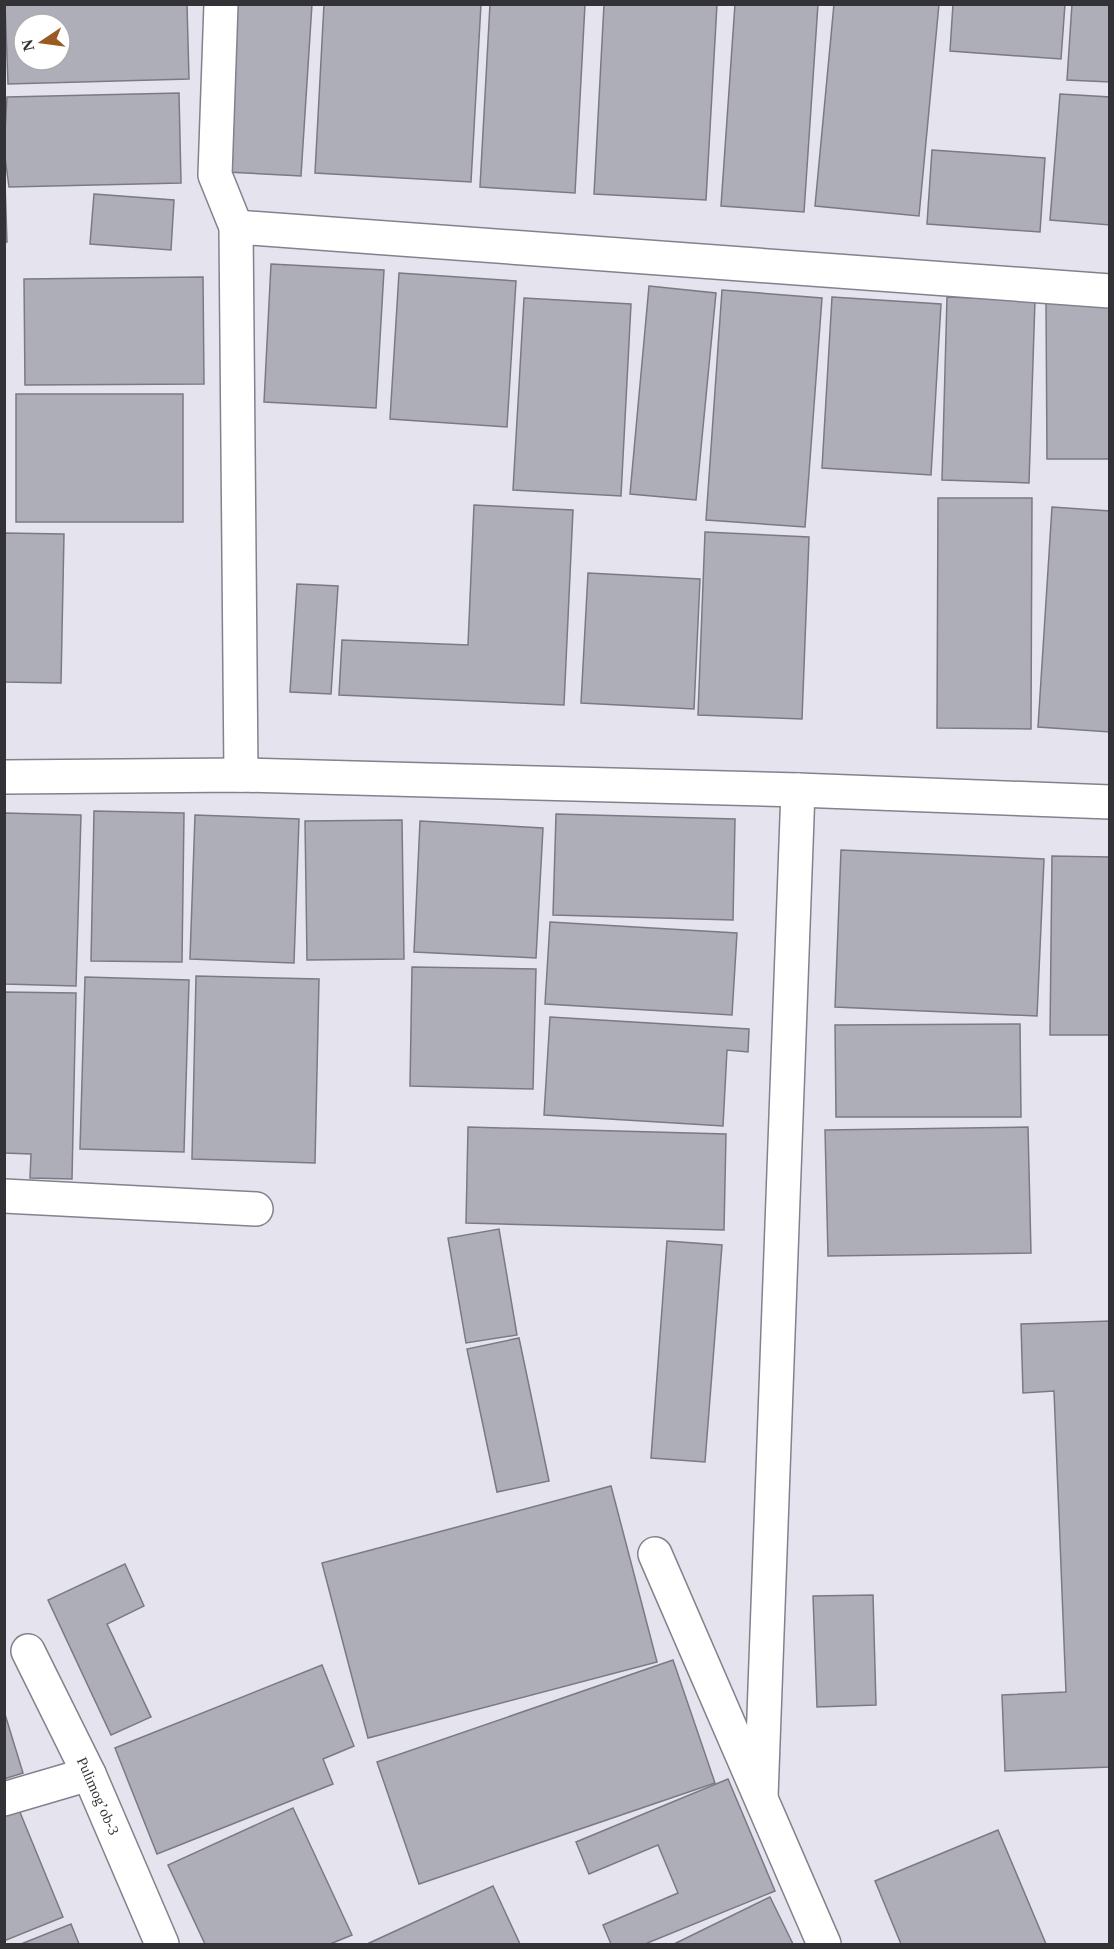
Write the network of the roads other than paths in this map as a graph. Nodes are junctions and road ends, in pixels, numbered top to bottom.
1 (220, 4) edge
2 (236, 226) junction
3 (1110, 291) edge
4 (241, 775) junction
5 (4, 777) edge
6 (798, 790) junction
7 (1110, 802) edge
8 (4, 1196) edge
9 (256, 1209) dead end
10 (655, 1554) dead end
11 (28, 1651) dead end
12 (89, 1774) junction
13 (761, 1797) junction
14 (4, 1799) edge
15 (162, 1944) edge
16 (824, 1944) edge

1 - 2 street
2 - 3 street
2 - 4 street
4 - 5 street
4 - 6 street
6 - 7 street
6 - 13 street
8 - 9 street
10 - 13 street
11 - 12 street, Pulimog’ob-3
12 - 14 street
12 - 15 street, Pulimog’ob-3
13 - 16 street

